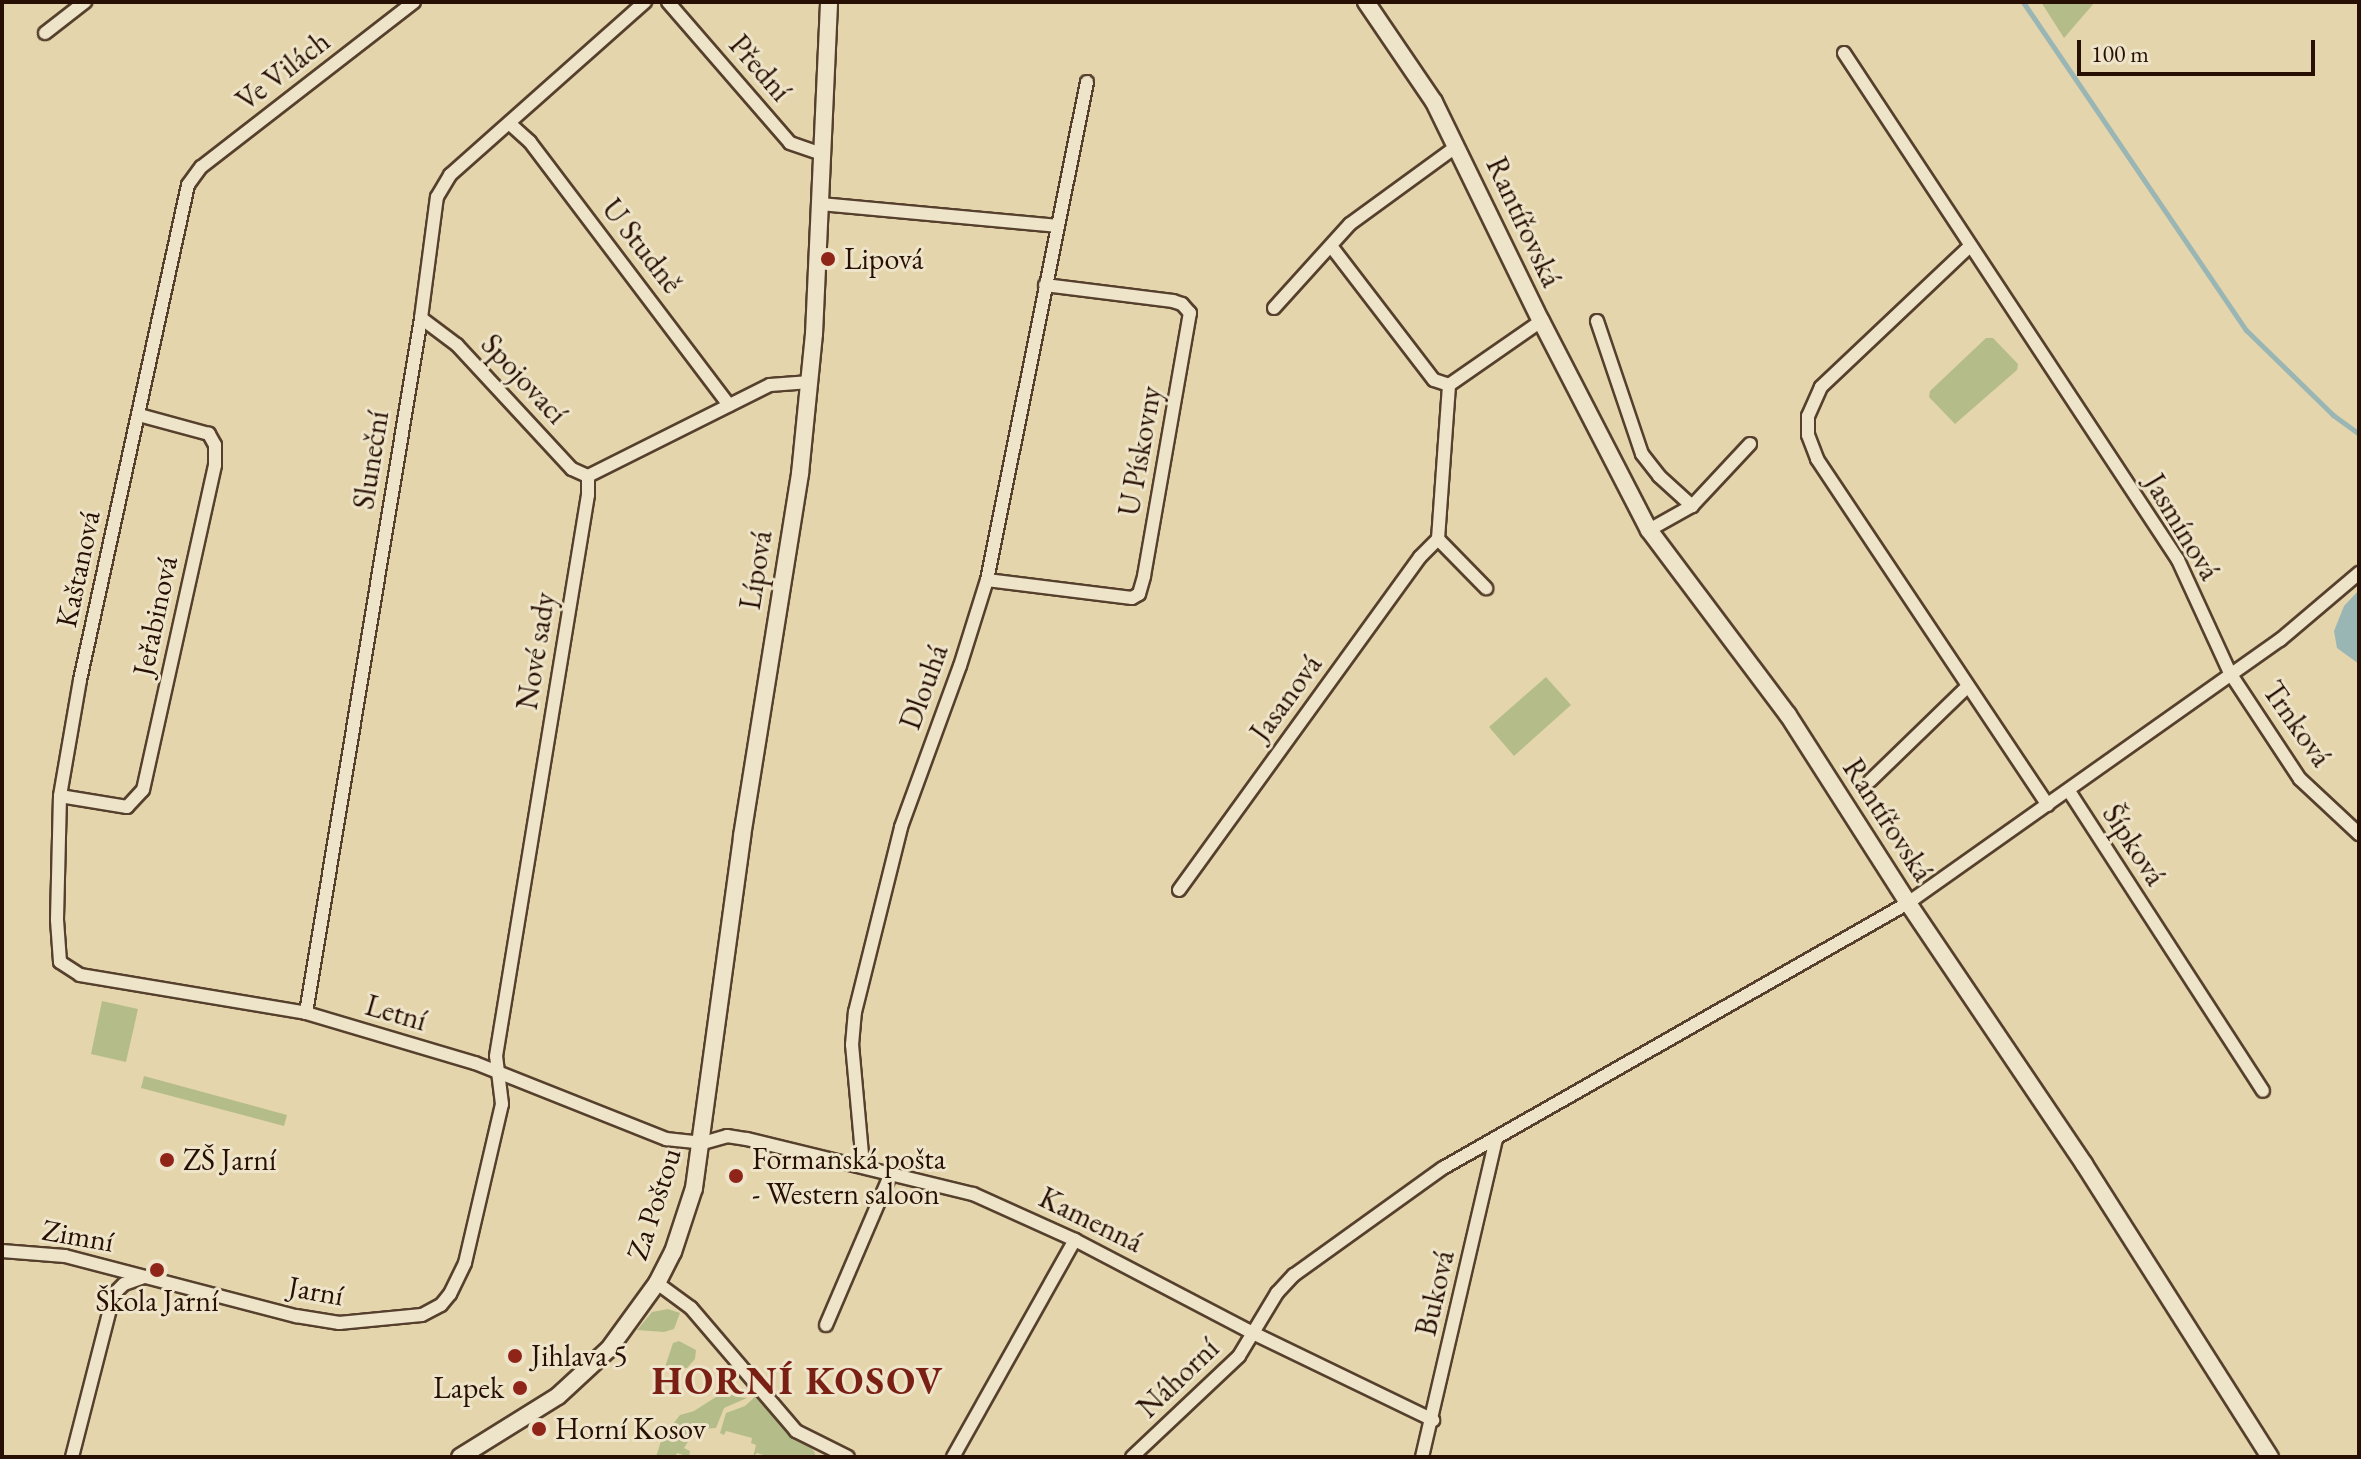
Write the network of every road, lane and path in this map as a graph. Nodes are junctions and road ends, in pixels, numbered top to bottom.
1 (85, 2) edge
2 (414, 2) edge
3 (645, 2) edge
4 (668, 2) edge
5 (829, 2) edge
6 (1366, 2) edge
7 (45, 33) dead end
8 (1844, 53) dead end
9 (1087, 82) dead end
10 (509, 123) junction
11 (1457, 146) junction
12 (822, 154) junction
13 (188, 185) joint
14 (821, 204) junction
15 (1058, 226) junction
16 (1331, 246) junction
17 (1969, 247) junction
18 (1045, 285) junction
19 (1274, 308) dead end
20 (421, 318) junction
21 (1541, 321) junction
22 (1597, 321) dead end
23 (810, 382) junction
24 (1449, 385) junction
25 (729, 405) junction
26 (139, 415) junction
27 (1750, 444) dead end
28 (588, 476) junction
29 (1692, 506) junction
30 (1649, 530) junction
31 (1438, 539) junction
32 (2359, 573) edge
33 (987, 580) junction
34 (1486, 588) dead end
35 (2230, 673) junction
36 (1968, 686) junction
37 (1870, 781) dead end
38 (2069, 791) junction
39 (60, 796) junction
40 (2048, 805) junction
41 (2359, 834) edge
42 (1179, 890) dead end
43 (1908, 903) junction
44 (65, 968) joint
45 (306, 1013) junction
46 (500, 1074) junction
47 (2263, 1091) dead end
48 (1496, 1139) junction
49 (703, 1143) junction
50 (863, 1165) junction
51 (891, 1173) junction
52 (1075, 1240) junction
53 (2, 1251) edge
54 (144, 1277) junction
55 (657, 1283) junction
56 (826, 1325) dead end
57 (1255, 1334) junction
58 (1433, 1420) junction
59 (72, 1457) edge
60 (460, 1457) edge
61 (848, 1457) edge
62 (953, 1457) edge
63 (1132, 1457) edge
64 (1422, 1457) edge
65 (2270, 1457) edge

1 - 7 street
2 - 13 street, Ve Vilách
3 - 10 street, Sluneční
4 - 12 street, Přední
5 - 12 street, Lípová
6 - 11 street, Rantířovská
8 - 17 street, Jasmínová
9 - 15 street, Dlouhá
10 - 20 street, Sluneční
10 - 25 street, U Studně
11 - 16 street, Rantířovská
11 - 21 street, Rantířovská
12 - 14 street, Lípová
13 - 26 street, Kaštanová
14 - 15 street
14 - 23 street, Lípová
15 - 18 street, Dlouhá
16 - 19 street, Rantířovská
16 - 24 street
17 - 35 street, Jasmínová
17 - 36 street
18 - 33 street, Dlouhá
18 - 33 street, U Pískovny
20 - 28 street, Spojovací
20 - 45 street, Sluneční
21 - 24 street, Rantířovská
21 - 30 street, Rantířovská
22 - 29 street
23 - 25 street
23 - 49 street, Lípová
24 - 31 street
25 - 28 street
26 - 39 street, Kaštanová
26 - 39 street, Jeřabinová
27 - 29 street
28 - 46 street, Nové sady
29 - 30 street
30 - 43 street, Rantířovská
31 - 34 street
31 - 42 street, Jasanová
32 - 35 street
33 - 50 street, Dlouhá
35 - 38 street
35 - 41 street, Trnková
36 - 37 street
36 - 40 street
38 - 40 street, Šípková
38 - 47 street, Šípková
39 - 44 street, Kaštanová
40 - 43 street, Šípková
43 - 48 street, Šípková
43 - 65 street, Rantířovská
44 - 45 street, Letní
45 - 46 street, Letní
46 - 49 street, Letní
46 - 54 street, Jarní
48 - 57 street, Náhorní
48 - 58 street, Buková
49 - 50 street, Kamenná
49 - 55 street, Za Poštou
50 - 51 street, Kamenná
51 - 52 street, Kamenná
51 - 56 street
52 - 57 street, Kamenná
52 - 62 street
53 - 54 street, Zimní
54 - 59 street
55 - 60 street, Za Poštou
55 - 61 street, Za Poštou
57 - 58 street, Kamenná
57 - 63 street, Náhorní
58 - 64 street, Buková

